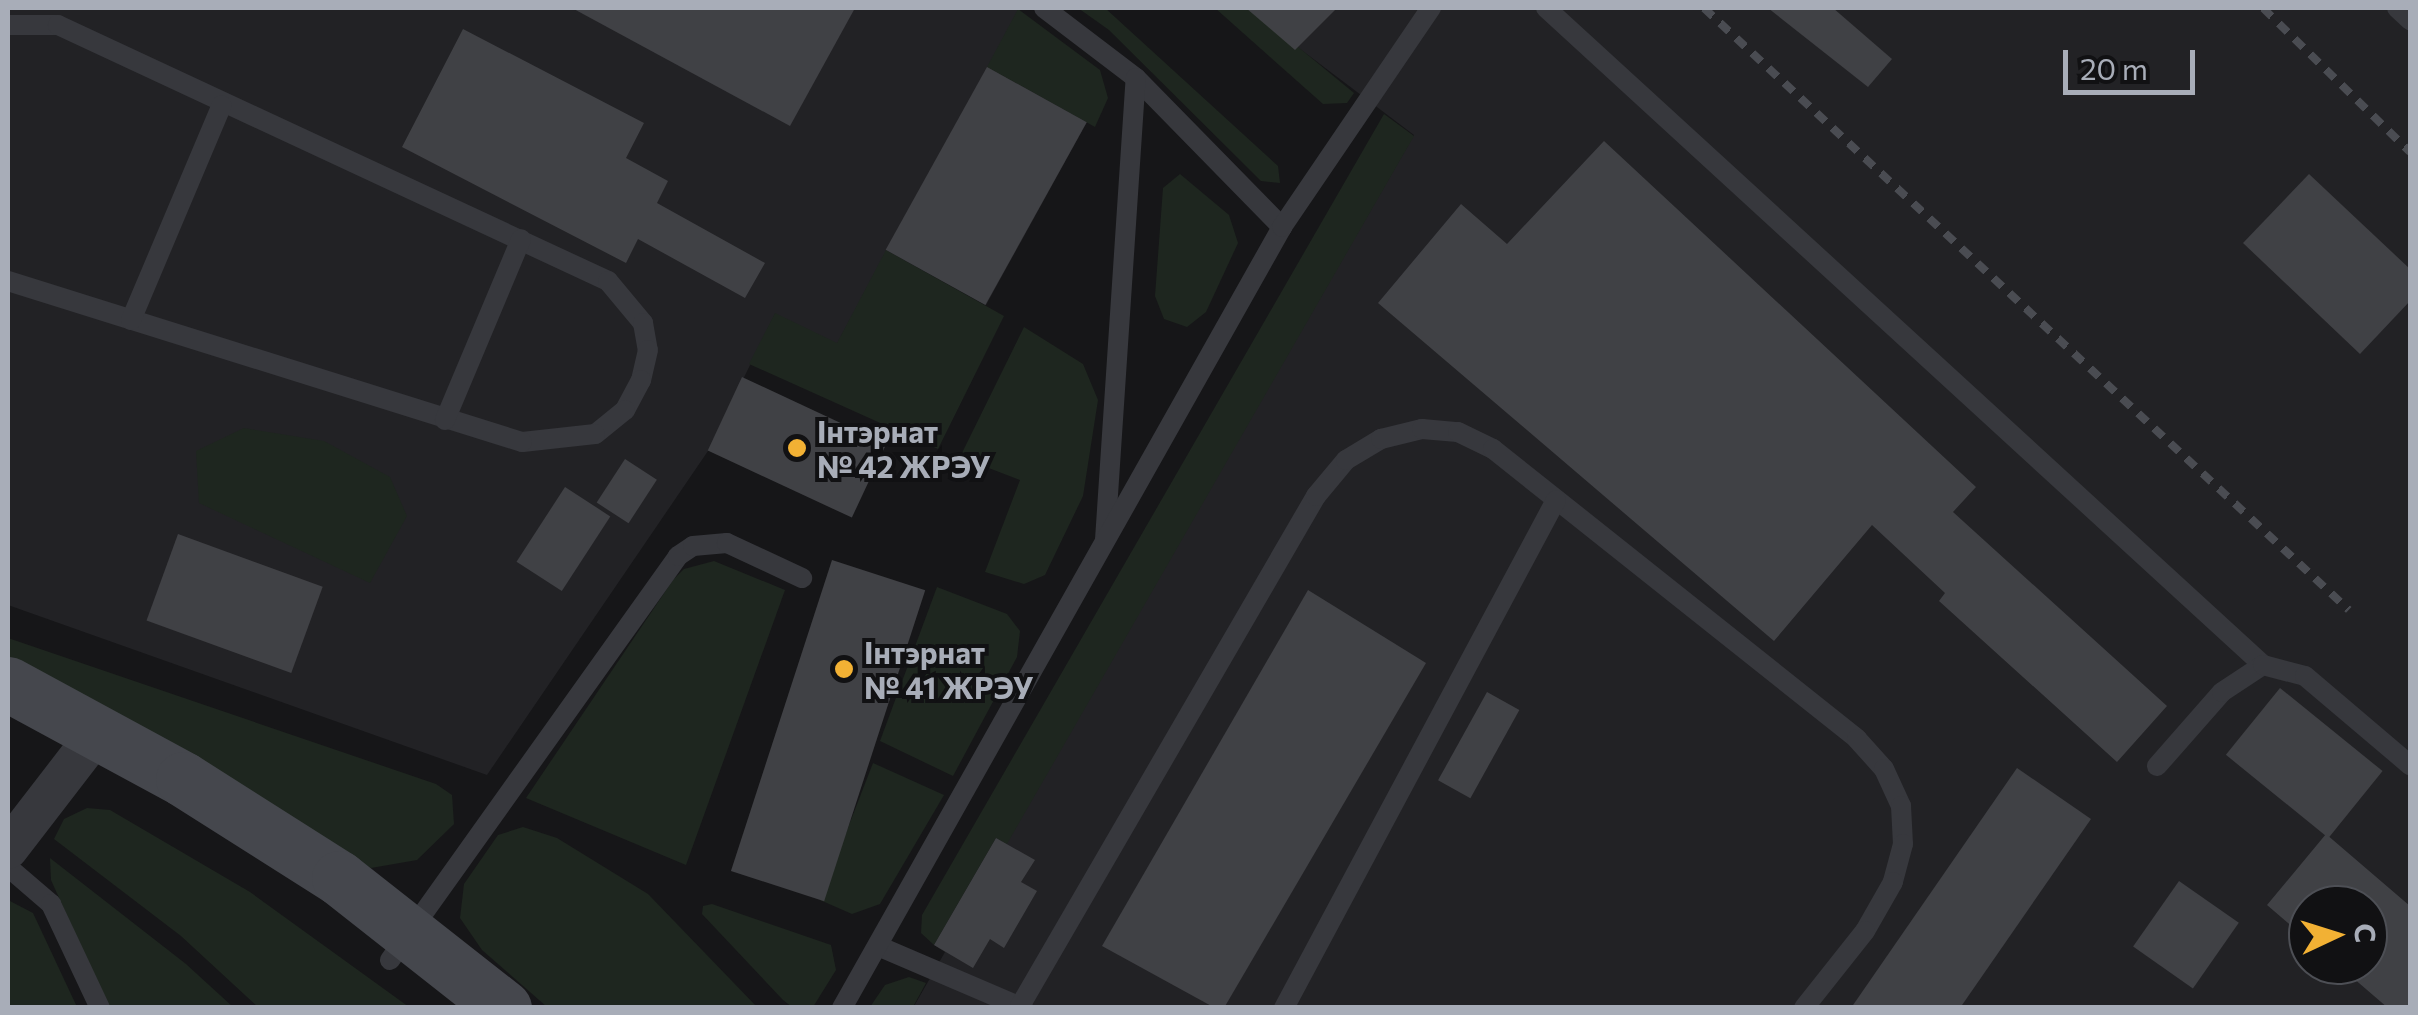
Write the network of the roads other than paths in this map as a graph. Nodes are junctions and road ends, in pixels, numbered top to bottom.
1 (1044, 8) edge
2 (1431, 8) edge
3 (1546, 8) edge
4 (2397, 8) edge
5 (2410, 20) edge
6 (8, 25) edge
7 (1136, 78) junction
8 (222, 105) junction
9 (1282, 228) junction
10 (520, 240) junction
11 (8, 282) edge
12 (131, 320) junction
13 (444, 420) junction
14 (1556, 500) junction
15 (1104, 545) junction
16 (802, 578) dead end
17 (2262, 666) junction
18 (8, 684) edge
19 (8, 725) edge
20 (86, 747) junction
21 (2157, 766) dead end
22 (2410, 766) edge
23 (8, 850) edge
24 (8, 867) edge
25 (400, 946) junction
26 (878, 946) junction
27 (1022, 1007) edge
28 (100, 1008) edge
29 (446, 1008) edge
30 (504, 1008) edge
31 (842, 1008) edge
32 (1284, 1008) edge
33 (1804, 1008) edge

1 - 7 lane
2 - 9 lane
3 - 17 lane
4 - 5 lane
6 - 8 lane
7 - 9 lane
7 - 15 lane
8 - 10 lane
8 - 12 lane
9 - 15 lane
10 - 13 lane
10 - 13 lane
11 - 12 lane
12 - 13 lane
14 - 27 lane
14 - 32 lane
14 - 33 lane
15 - 26 lane
16 - 25 lane
17 - 21 lane
17 - 22 lane
18 - 20 main road
19 - 20 main road
20 - 23 street
20 - 25 main road
24 - 28 lane
25 - 29 main road
25 - 30 main road
26 - 27 lane
26 - 31 lane

